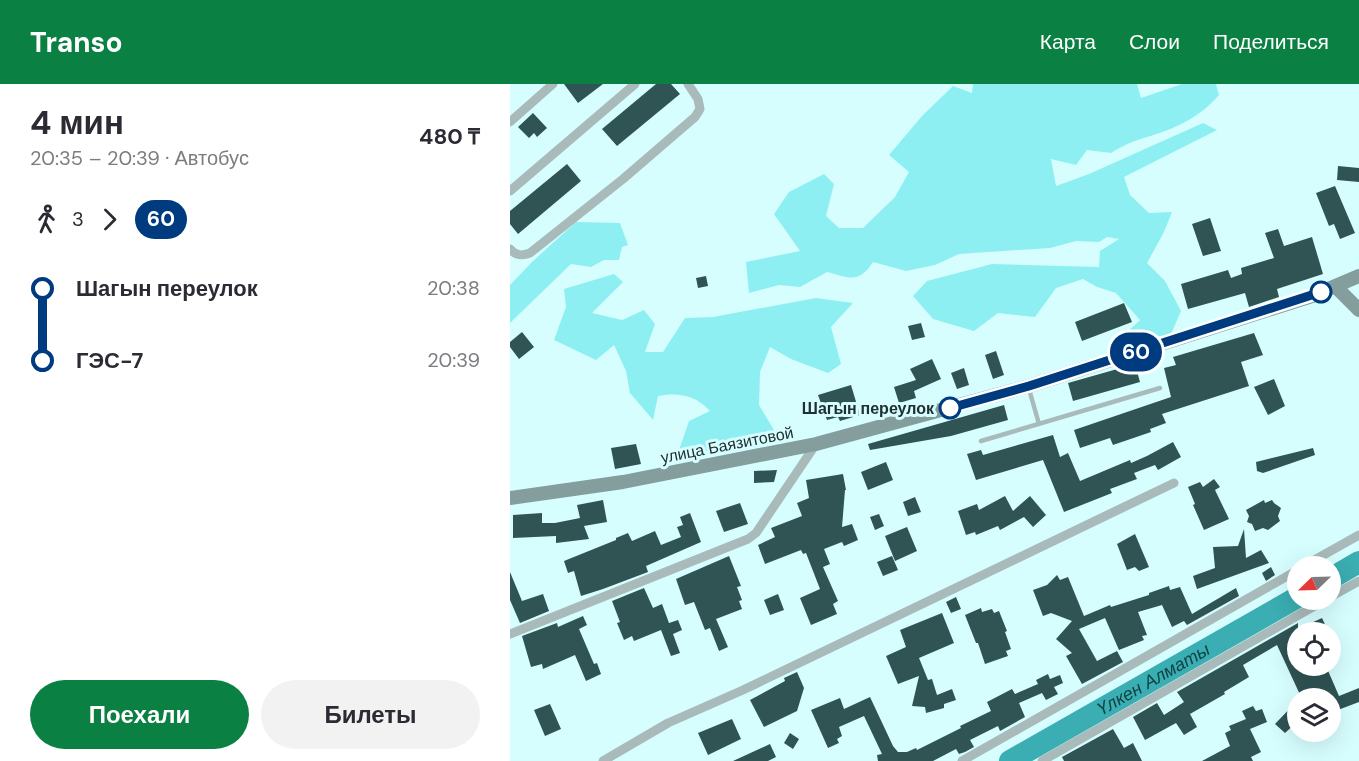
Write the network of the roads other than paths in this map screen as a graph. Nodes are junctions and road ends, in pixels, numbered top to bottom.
1 (553, 84) edge
2 (635, 84) edge
3 (688, 84) edge
4 (510, 122) edge
5 (510, 191) edge
6 (510, 249) edge
7 (1359, 276) edge
8 (1336, 287) junction
9 (1359, 310) edge
10 (1029, 386) junction
11 (1160, 388) dead end
12 (1039, 424) junction
13 (981, 441) dead end
14 (816, 444) junction
15 (1174, 483) dead end
16 (510, 498) edge
17 (1359, 535) edge
18 (1322, 556) edge
19 (1287, 576) edge
20 (1359, 581) edge
21 (1341, 591) edge
22 (1307, 610) edge
23 (510, 634) edge
24 (603, 761) edge
25 (962, 761) edge
26 (1042, 761) edge

1 - 4 street
2 - 5 street
3 - 6 street
7 - 8 street, улица Баязитовой
8 - 9 street
8 - 10 street, улица Баязитовой
10 - 12 lane
10 - 14 street, улица Баязитовой
11 - 12 lane
12 - 13 lane
14 - 16 street, улица Баязитовой
14 - 23 street
15 - 24 street
17 - 18 street
19 - 25 street
20 - 21 street
22 - 26 street

